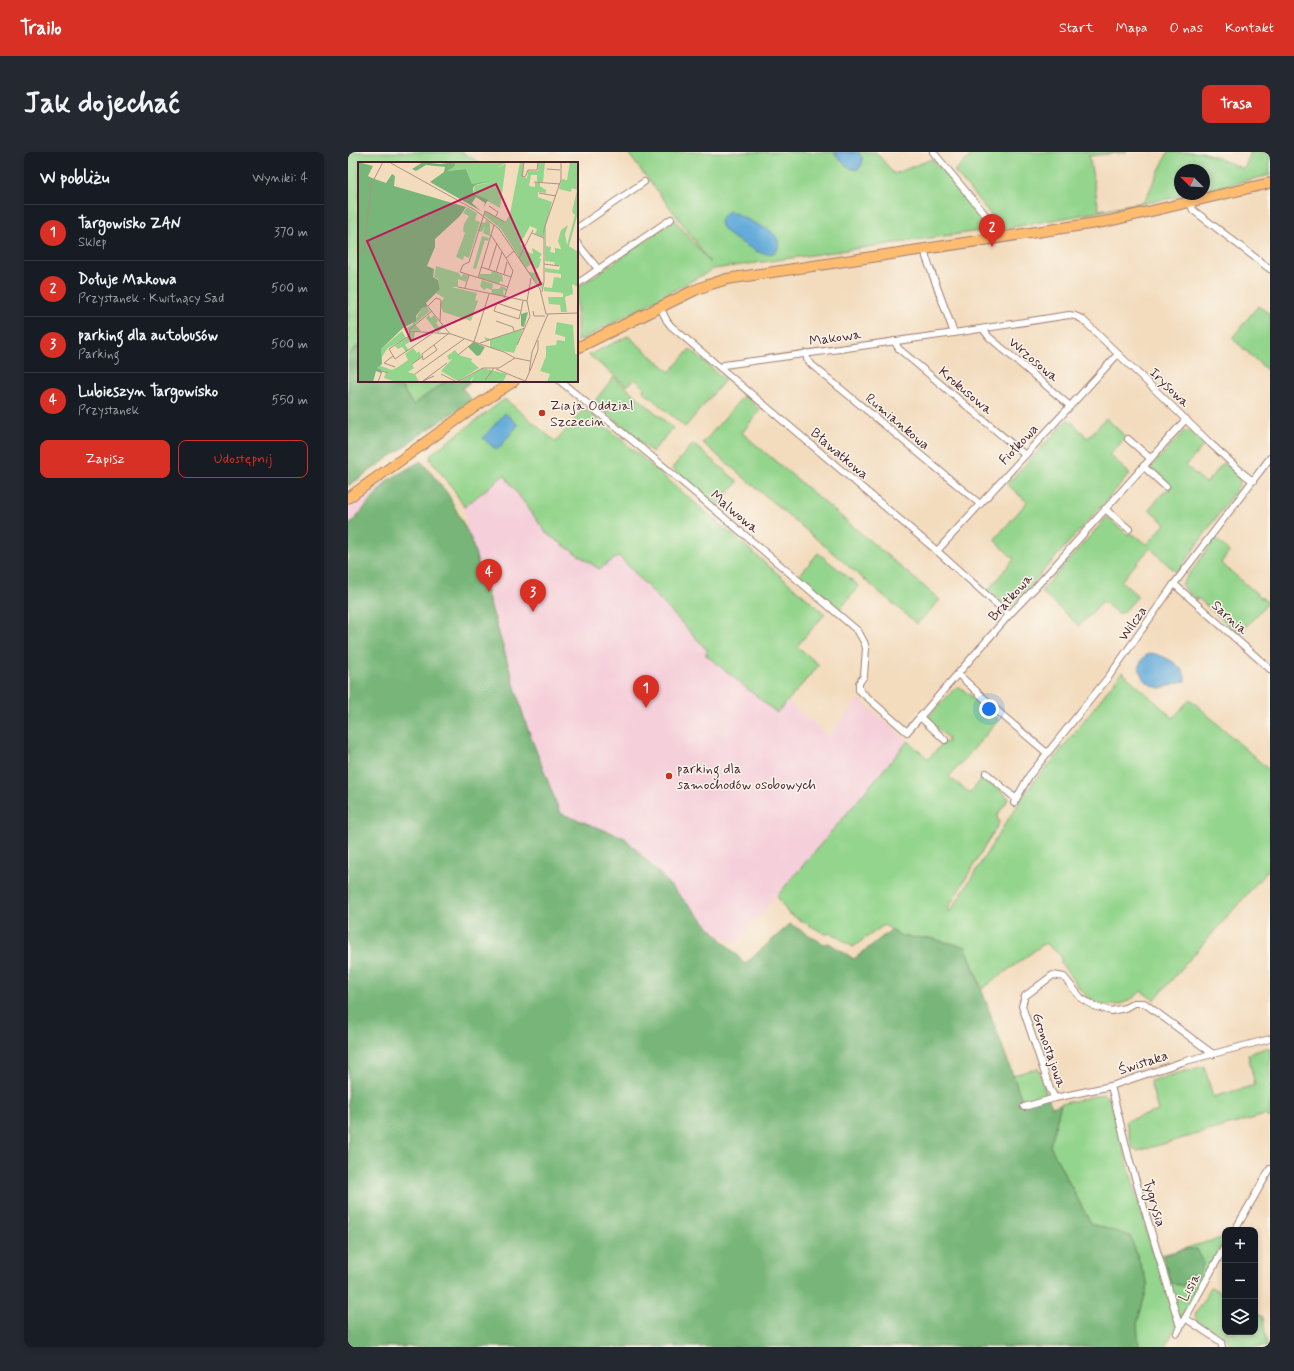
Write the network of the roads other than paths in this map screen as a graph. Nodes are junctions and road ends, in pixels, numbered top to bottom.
1 (933, 152) edge
2 (644, 182) dead end
3 (1270, 183) edge
4 (1190, 203) junction
5 (671, 219) dead end
6 (578, 227) edge
7 (998, 230) dead end
8 (578, 244) edge
9 (925, 249) junction
10 (598, 269) junction
11 (1270, 269) edge
12 (578, 283) edge
13 (660, 307) junction
14 (1068, 315) joint
15 (984, 329) junction
16 (954, 333) junction
17 (894, 342) junction
18 (578, 348) edge
19 (806, 353) junction
20 (1118, 354) junction
21 (721, 368) junction
22 (512, 382) edge
23 (561, 382) edge
24 (1070, 406) junction
25 (1186, 419) junction
26 (1128, 438) dead end
27 (1025, 455) junction
28 (1150, 458) junction
29 (1270, 458) edge
30 (1143, 466) junction
31 (1253, 481) junction
32 (1166, 487) dead end
33 (348, 498) edge
34 (980, 504) junction
35 (1105, 509) junction
36 (1129, 529) dead end
37 (937, 551) junction
38 (1174, 584) junction
39 (1009, 615) junction
40 (1270, 669) edge
41 (958, 674) junction
42 (864, 676) joint
43 (920, 717) junction
44 (945, 740) dead end
45 (1047, 753) junction
46 (986, 773) dead end
47 (1270, 1039) edge
48 (1213, 1054) junction
49 (1111, 1086) junction
50 (1055, 1098) junction
51 (1024, 1108) dead end
52 (1270, 1169) edge
53 (1237, 1227) edge
54 (1222, 1251) edge
55 (1185, 1318) junction
56 (1222, 1347) edge

1 - 7 street
2 - 6 street
3 - 4 main road
4 - 9 main road
4 - 11 street
5 - 10 street
8 - 10 street
9 - 13 main road
9 - 16 street
10 - 12 street
13 - 18 main road
13 - 21 street, Bławatkowa
14 - 15 street, Makowa
14 - 20 street, Irysowa
15 - 16 street, Makowa
15 - 24 street, Wrzosowa
16 - 17 street, Makowa
17 - 19 street, Makowa
17 - 27 street, Krokusowa
19 - 21 street, Makowa
19 - 34 street, Rumiankowa
20 - 24 street, Fiołkowa
20 - 25 street, Irysowa
21 - 37 street, Bławatkowa
22 - 33 main road
23 - 42 street, Malwowa
24 - 27 street, Fiołkowa
25 - 28 street, Bratkowa
25 - 31 street, Irysowa
26 - 28 street
27 - 34 street, Fiołkowa
28 - 30 street, Bratkowa
29 - 31 street, Wilcza
30 - 32 street
30 - 35 street, Bratkowa
31 - 38 street, Wilcza
34 - 37 street, Fiołkowa
35 - 36 street
35 - 39 street, Bratkowa
37 - 39 street, Bławatkowa
38 - 40 street, Sarnia
38 - 45 street, Wilcza
39 - 41 street, Bratkowa
41 - 43 street, Bratkowa
41 - 45 street
42 - 43 street, Bratkowa
43 - 44 street
45 - 46 street, Wilcza
47 - 48 street, Świstaka
48 - 49 street, Świstaka
48 - 50 street, Gronostajowa
49 - 50 street, Świstaka
49 - 55 street, Tygrysia
50 - 51 street, Świstaka
52 - 53 street
54 - 55 street, Lisia
55 - 56 street, Lisia

